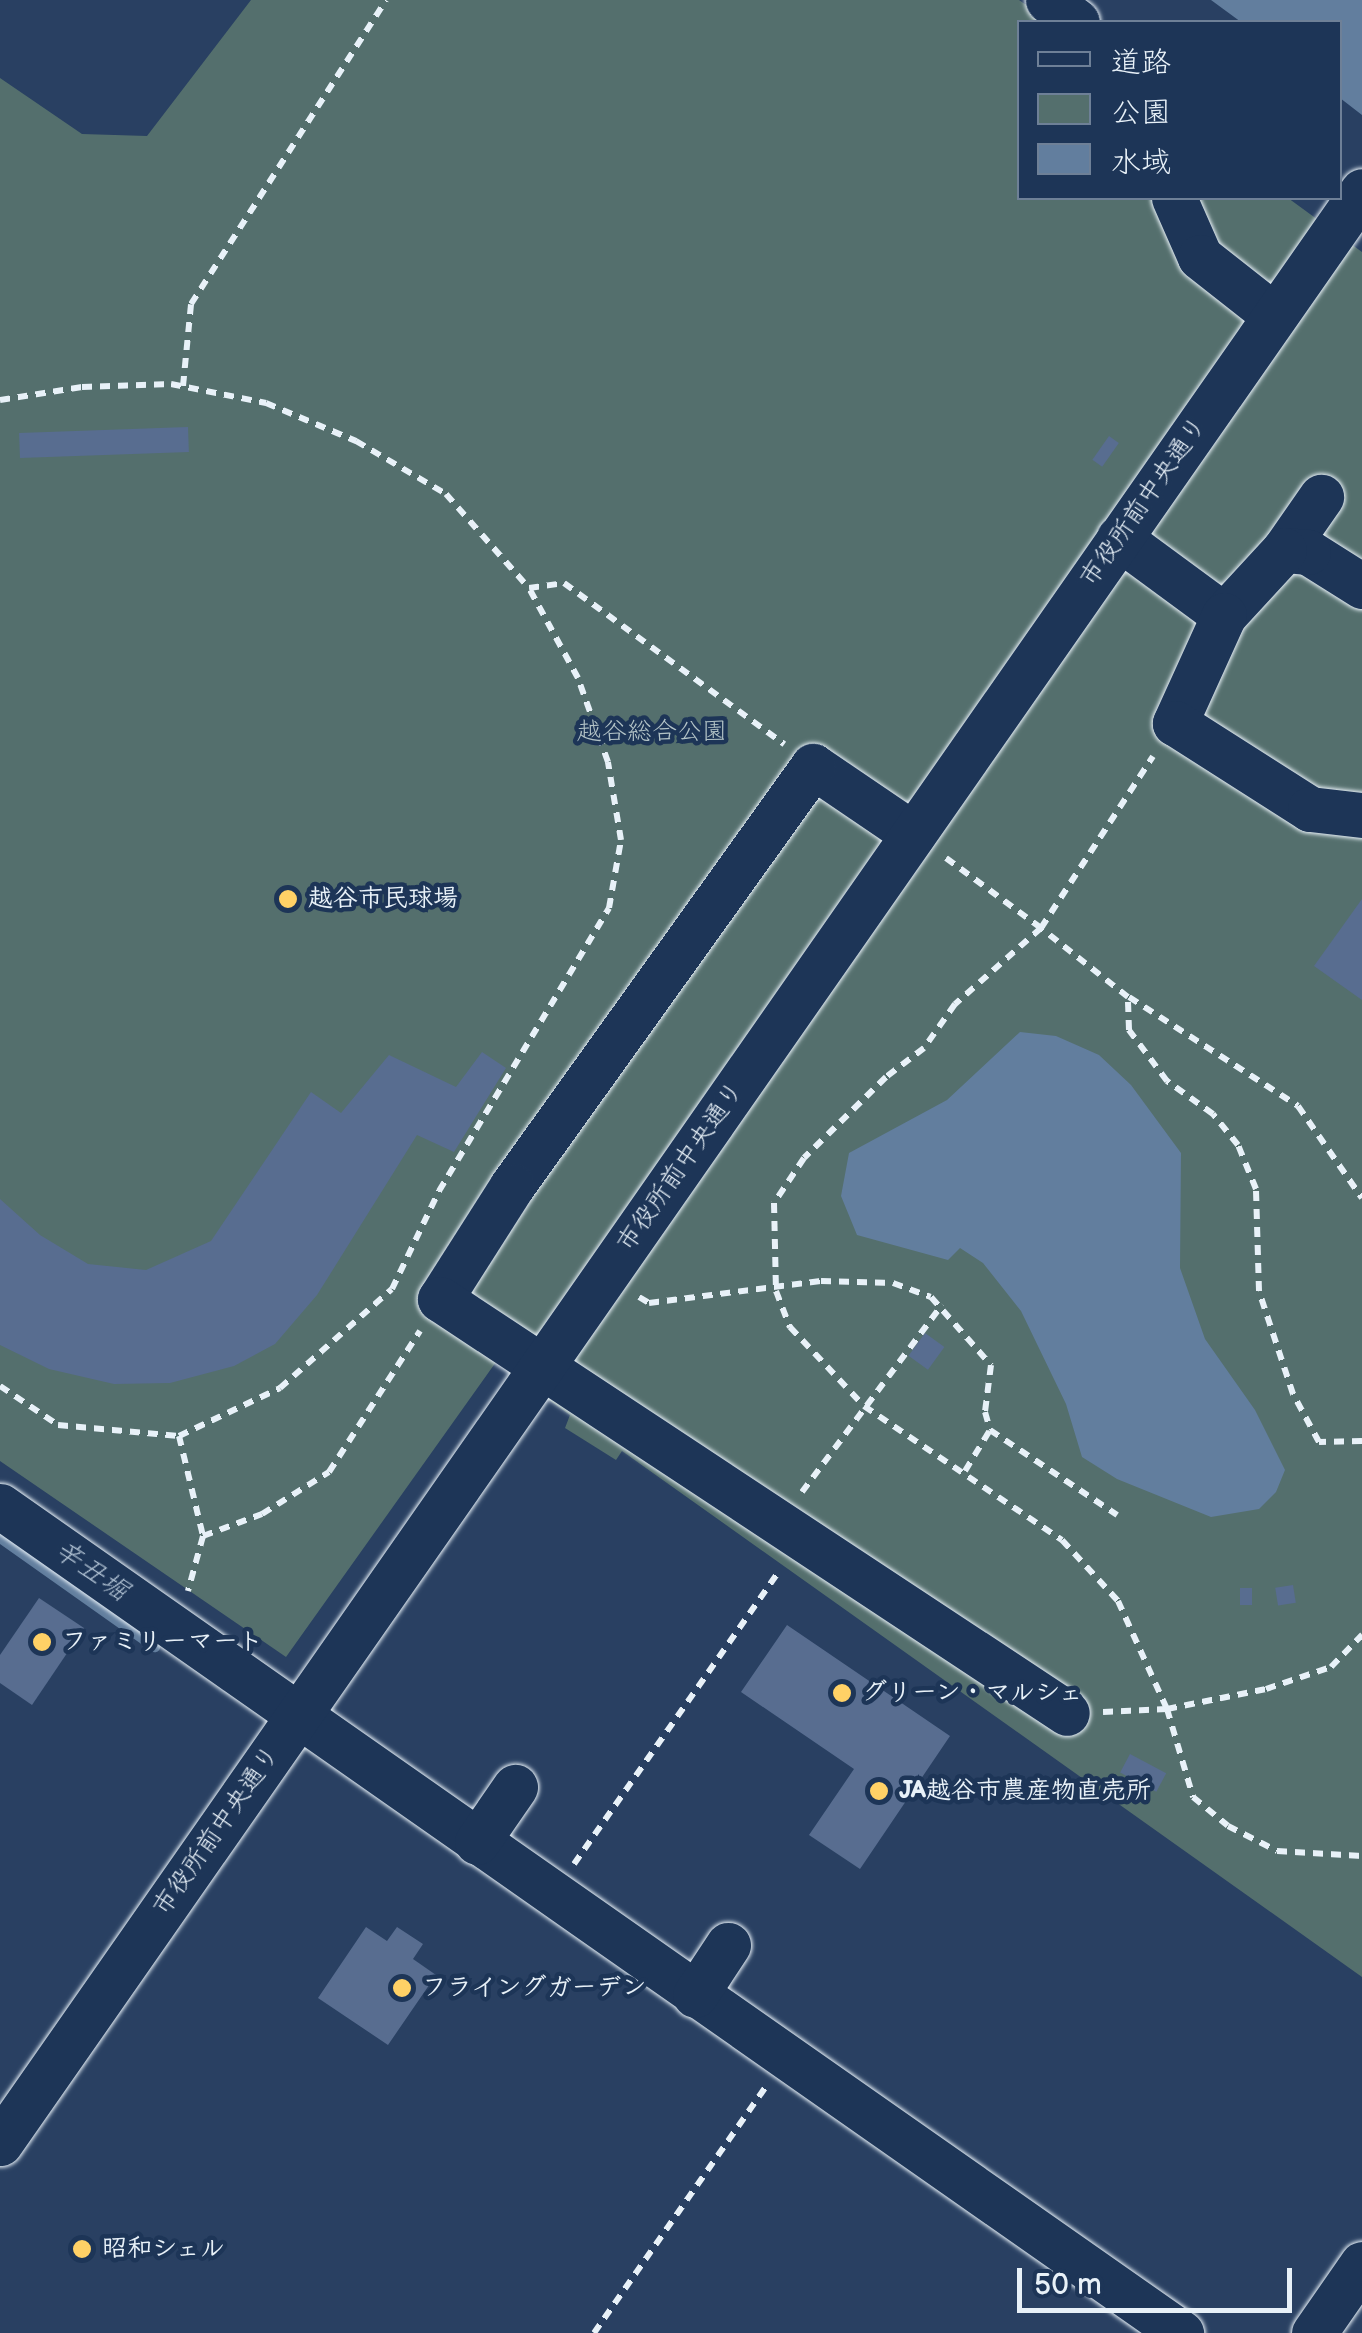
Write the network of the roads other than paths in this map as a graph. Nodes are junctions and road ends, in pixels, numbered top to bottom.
1 (1048, 0) edge
2 (1074, 20) edge
3 (1175, 200) edge
4 (1350, 216) edge
5 (1275, 316) junction
6 (1321, 497) dead end
7 (1119, 538) junction
8 (1284, 550) junction
9 (1362, 586) edge
10 (1224, 615) junction
11 (1362, 815) edge
12 (913, 834) junction
13 (543, 1364) junction
14 (0, 1506) edge
15 (1067, 1713) road end
16 (298, 1716) junction
17 (516, 1787) dead end
18 (477, 1842) junction
19 (728, 1945) dead end
20 (695, 1995) junction
21 (0, 2143) edge
22 (1362, 2264) edge
23 (1180, 2333) edge
24 (1314, 2333) edge

1 - 2 street
3 - 5 street
4 - 5 street, 市役所前中央通り
5 - 7 street, 市役所前中央通り
6 - 8 street
7 - 10 street
7 - 12 street, 市役所前中央通り
8 - 9 street
8 - 10 street
10 - 11 street
12 - 13 street, 市役所前中央通り
12 - 13 street
13 - 15 street
13 - 16 street, 市役所前中央通り
14 - 16 street
16 - 18 street
16 - 21 street, 市役所前中央通り
17 - 18 street
18 - 20 street
19 - 20 street
20 - 23 street
22 - 24 street

